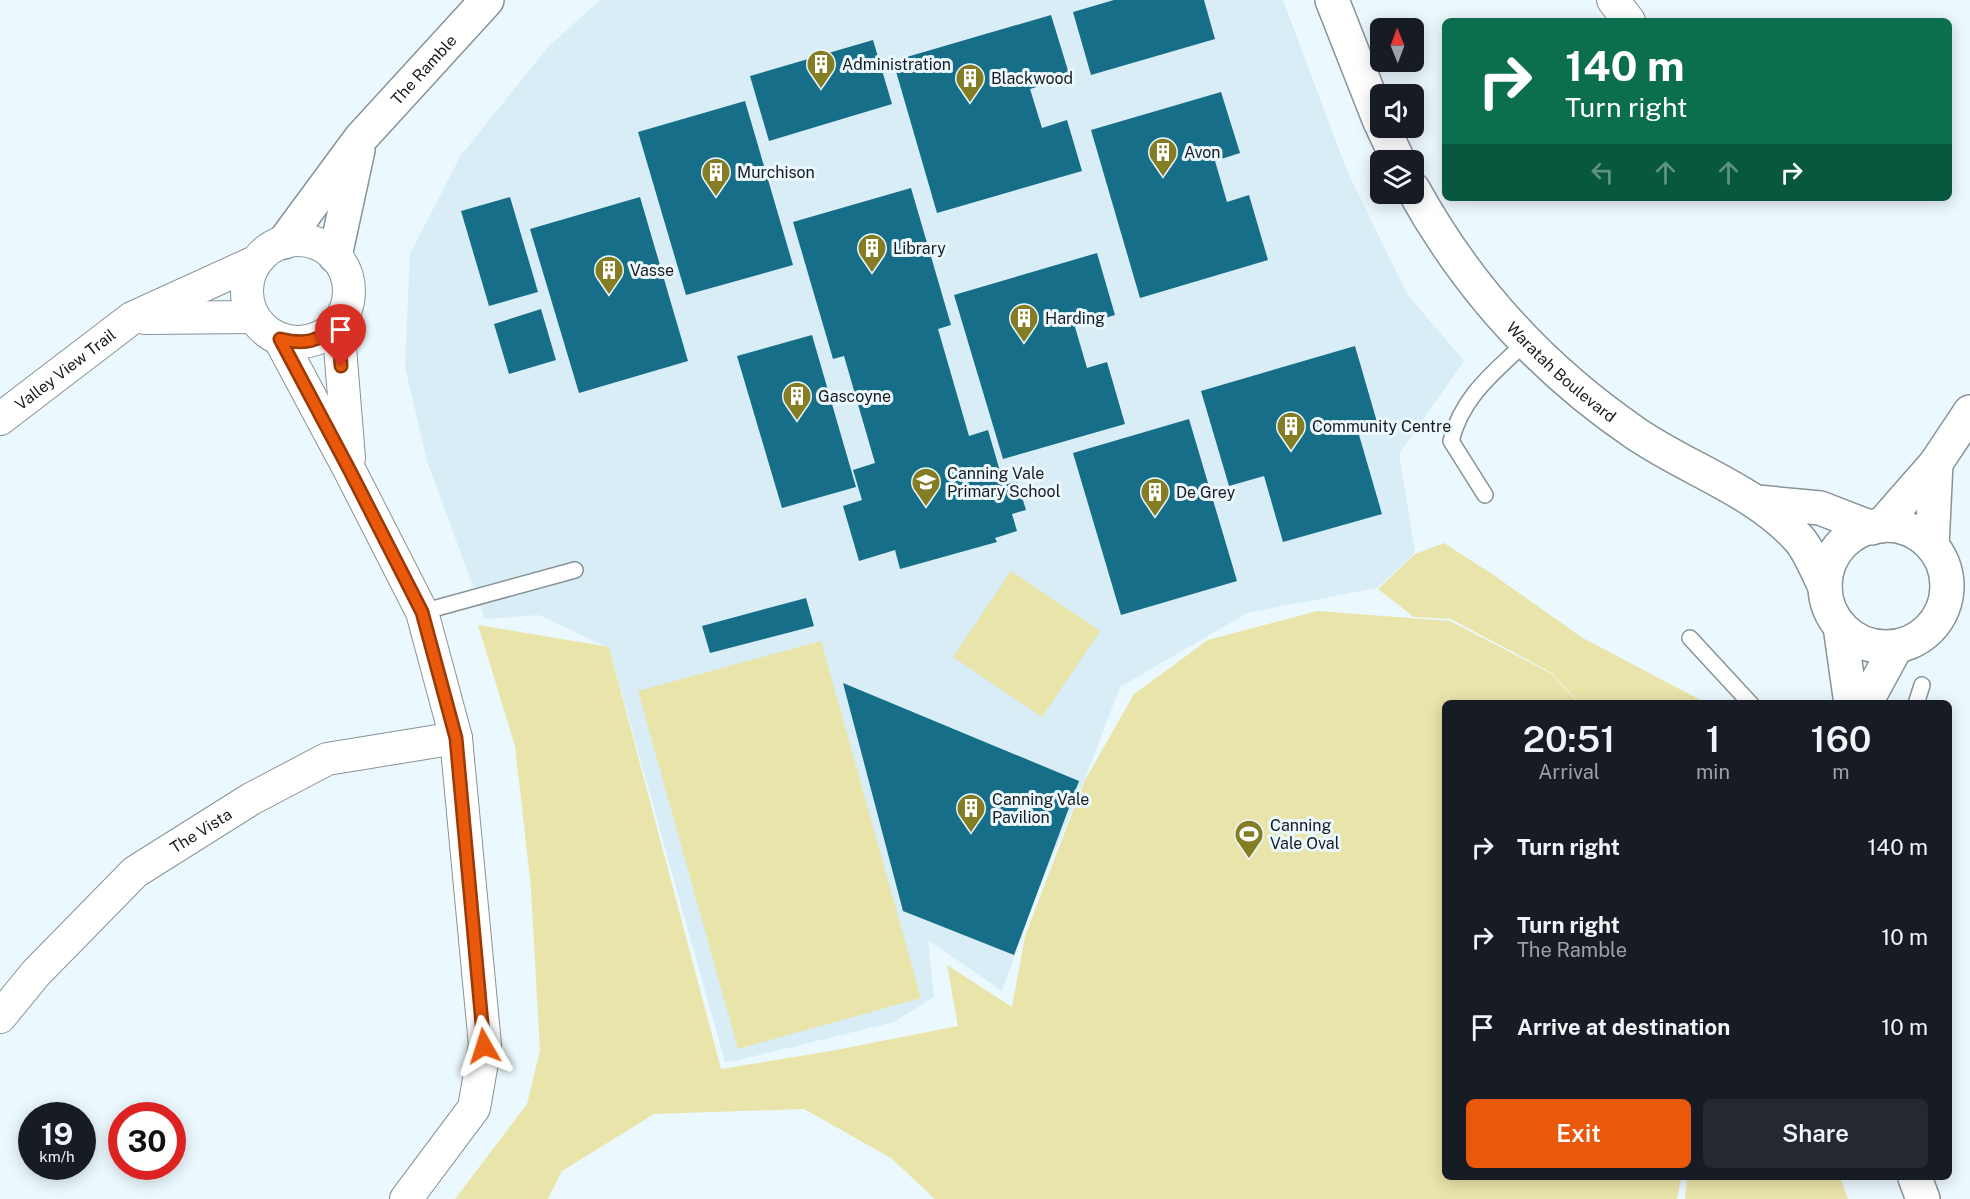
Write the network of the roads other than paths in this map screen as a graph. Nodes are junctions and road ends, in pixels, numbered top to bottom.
1 (487, 0) edge
2 (1332, 0) edge
3 (1613, 0) edge
4 (1627, 18) edge
5 (1370, 97) edge
6 (360, 139) junction
7 (1422, 204) edge
8 (284, 242) junction
9 (335, 256) junction
10 (255, 262) junction
11 (253, 317) junction
12 (132, 318) junction
13 (338, 323) junction
14 (280, 339) junction
15 (1525, 343) junction
16 (1970, 412) edge
17 (0, 419) edge
18 (1936, 463) junction
19 (350, 471) junction
20 (1485, 495) dead end
21 (1757, 502) junction
22 (1877, 527) junction
23 (1932, 546) junction
24 (575, 570) dead end
25 (1825, 587) junction
26 (422, 612) junction
27 (1840, 626) junction
28 (1690, 638) dead end
29 (1896, 647) junction
30 (1922, 685) dead end
31 (1747, 700) edge
32 (1850, 700) edge
33 (1867, 700) edge
34 (1917, 700) edge
35 (456, 738) junction
36 (0, 1017) edge
37 (1916, 1180) edge
38 (406, 1199) edge
39 (1923, 1199) edge

1 - 6 street, The Ramble
2 - 5 street
3 - 4 street
6 - 8 street, The Ramble
6 - 9 street
7 - 15 street, Waratah Boulevard
8 - 9 street
8 - 10 street
9 - 13 street
10 - 11 street
10 - 12 street, Valley View Trail
11 - 12 street, Valley View Trail
11 - 14 street
12 - 17 street, Valley View Trail
13 - 14 street
13 - 19 street
14 - 19 street
15 - 20 lane
15 - 21 street, Waratah Boulevard
16 - 18 street
18 - 22 street
18 - 23 street
19 - 26 street
21 - 22 street, Waratah Boulevard
21 - 25 street, Waratah Boulevard
22 - 23 street
22 - 25 street
23 - 29 street
24 - 26 lane
25 - 27 street
26 - 35 street
27 - 29 street
27 - 32 street
28 - 31 lane
29 - 33 street
30 - 34 lane
35 - 36 street, The Vista
35 - 38 street
37 - 39 street

